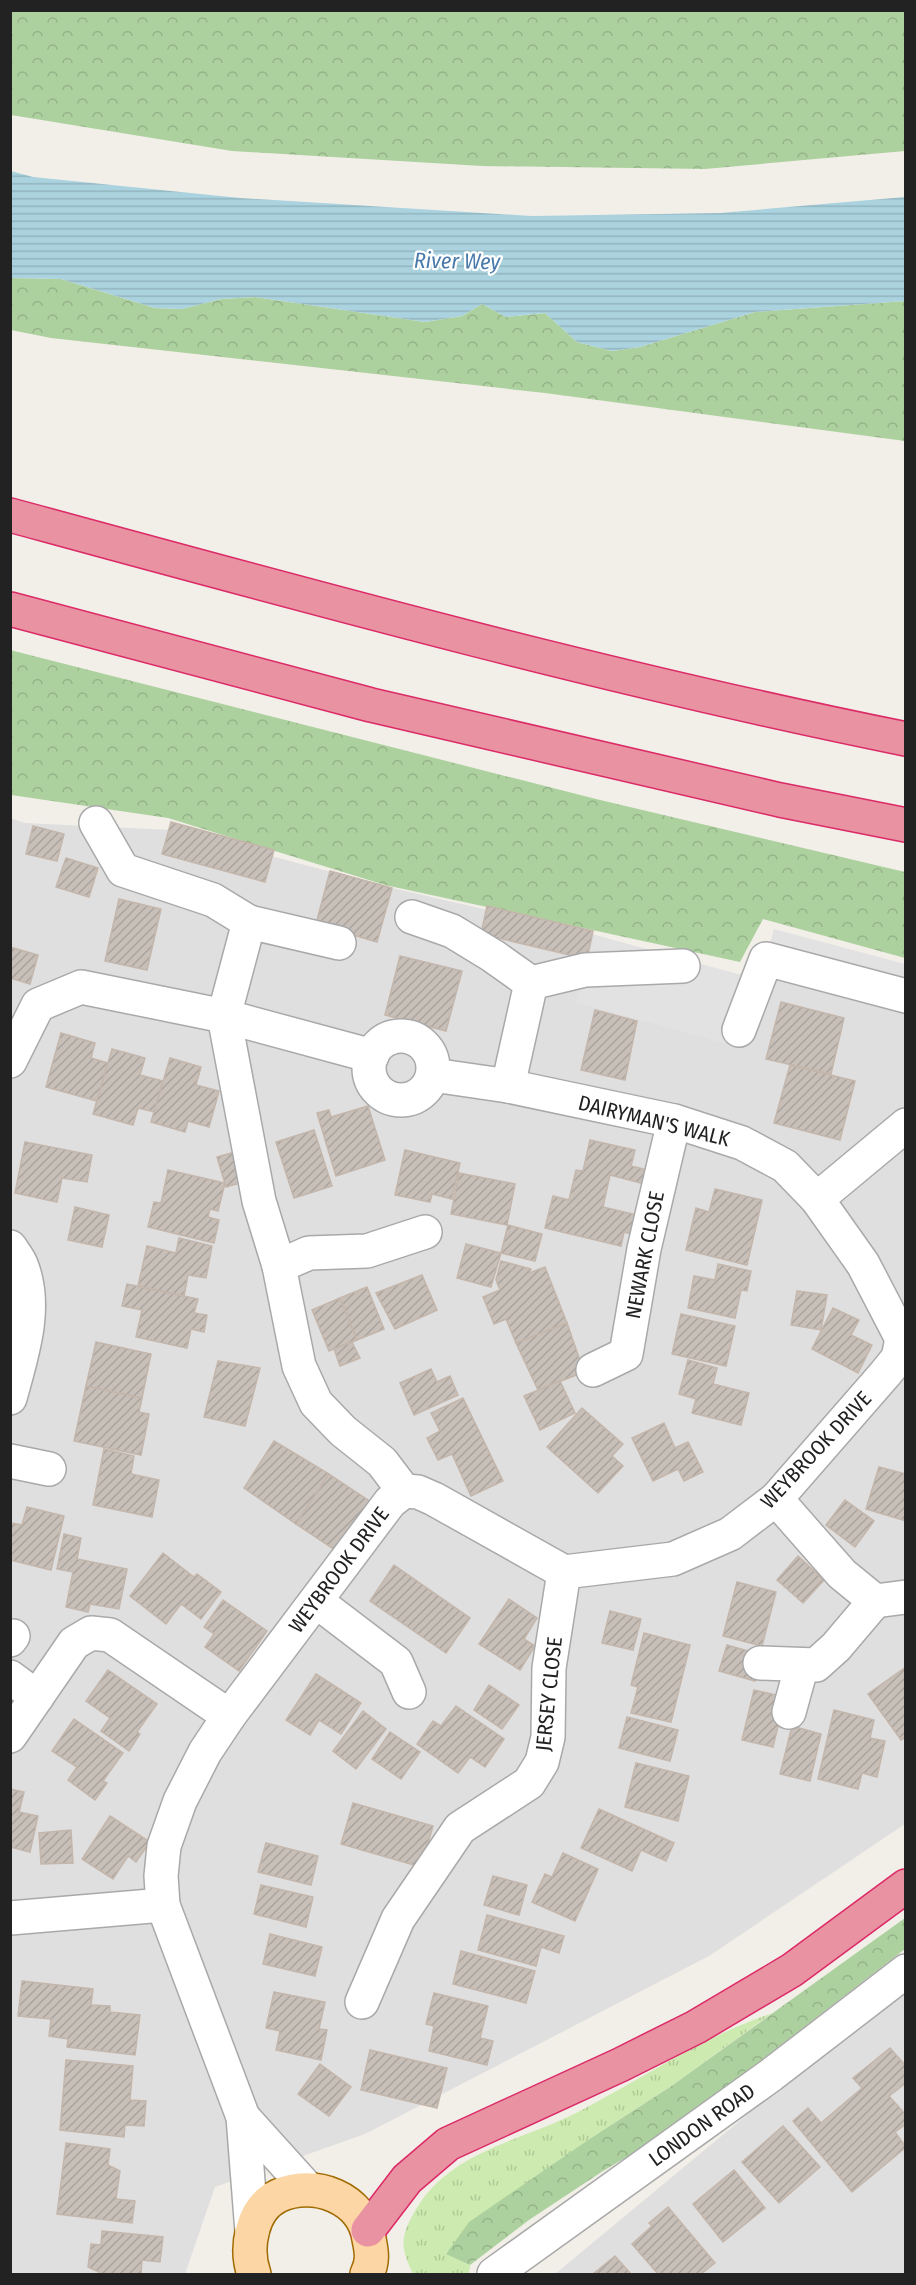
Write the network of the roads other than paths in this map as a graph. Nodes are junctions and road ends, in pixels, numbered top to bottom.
1 (10, 494) edge
2 (10, 515) edge
3 (215, 571) junction
4 (10, 609) edge
5 (906, 739) edge
6 (96, 823) dead end
7 (906, 825) edge
8 (412, 917) dead end
9 (249, 922) junction
10 (339, 943) dead end
11 (683, 966) dead end
12 (531, 983) junction
13 (906, 996) edge
14 (224, 1016) junction
15 (739, 1030) dead end
16 (372, 1056) junction
17 (10, 1061) edge
18 (433, 1075) junction
19 (508, 1086) junction
20 (674, 1121) junction
21 (906, 1125) edge
22 (817, 1199) junction
23 (426, 1232) dead end
24 (10, 1247) edge
25 (294, 1260) junction
26 (904, 1339) edge
27 (593, 1370) dead end
28 (10, 1398) edge
29 (10, 1461) edge
30 (49, 1469) dead end
31 (404, 1491) junction
32 (776, 1499) junction
33 (564, 1572) junction
34 (890, 1599) edge
35 (316, 1601) junction
36 (760, 1663) dead end
37 (802, 1665) junction
38 (10, 1677) edge
39 (409, 1692) dead end
40 (38, 1697) junction
41 (789, 1712) dead end
42 (229, 1716) junction
43 (13, 1733) edge
44 (906, 1886) edge
45 (163, 1905) junction
46 (10, 1918) edge
47 (906, 1971) edge
48 (362, 2002) dead end
49 (243, 2117) junction
50 (308, 2189) junction
51 (368, 2230) junction
52 (252, 2232) junction
53 (375, 2271) edge
54 (254, 2274) edge
55 (494, 2274) edge

1 - 3 highway
2 - 3 highway
3 - 5 highway
4 - 7 highway
6 - 9 street
8 - 12 street
9 - 10 street
9 - 14 street
11 - 12 street
12 - 19 street
13 - 15 street
14 - 16 street
14 - 17 street
14 - 25 street
16 - 18 street
16 - 18 street
18 - 19 street, DAIRYMAN'S WALK
19 - 20 street, DAIRYMAN'S WALK
20 - 22 street, DAIRYMAN'S WALK
20 - 27 street, NEWARK CLOSE
21 - 22 street
22 - 26 street, DAIRYMAN'S WALK
23 - 25 street
24 - 28 street
25 - 31 street
26 - 32 street, WEYBROOK DRIVE
29 - 30 street
31 - 33 street, WEYBROOK DRIVE
31 - 35 street, WEYBROOK DRIVE
32 - 33 street, WEYBROOK DRIVE
32 - 34 street
33 - 48 street, JERSEY CLOSE
34 - 37 street
35 - 39 street
35 - 42 street, WEYBROOK DRIVE
36 - 37 street
37 - 41 street
38 - 40 street
40 - 42 street
40 - 43 street
42 - 45 street, WEYBROOK DRIVE
44 - 51 highway
45 - 46 street
45 - 49 street, WEYBROOK DRIVE
47 - 55 street, LONDON ROAD
49 - 50 street, WEYBROOK DRIVE
49 - 52 street, WEYBROOK DRIVE
50 - 51 main road
50 - 52 main road
51 - 53 main road
52 - 54 main road

